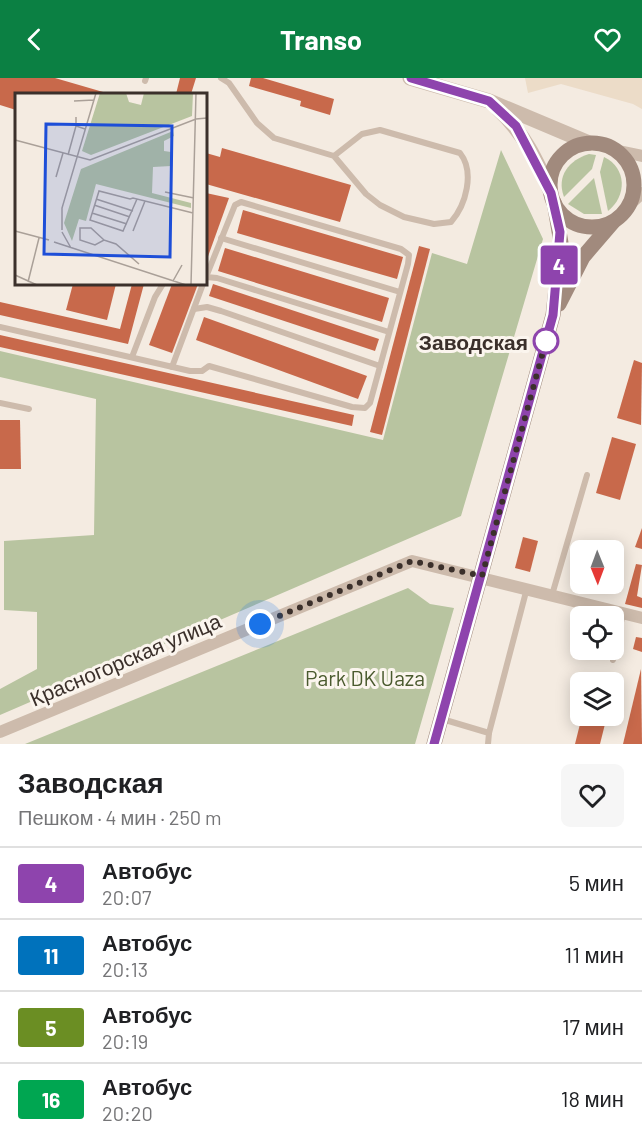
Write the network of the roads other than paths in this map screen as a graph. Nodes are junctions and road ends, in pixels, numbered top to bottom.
1 (221, 78) edge
2 (410, 78) edge
3 (489, 101) junction
4 (589, 142) junction
5 (619, 151) junction
6 (334, 156) junction
7 (642, 156) edge
8 (642, 193) edge
9 (552, 197) junction
10 (629, 206) junction
11 (614, 221) junction
12 (221, 238) junction
13 (207, 274) edge
14 (207, 277) edge
15 (162, 285) edge
16 (203, 285) edge
17 (400, 292) junction
18 (194, 309) junction
19 (553, 315) junction
20 (0, 327) edge
21 (389, 332) junction
22 (132, 357) junction
23 (380, 366) junction
24 (172, 367) junction
25 (0, 403) edge
26 (29, 409) dead end
27 (587, 475) dead end
28 (482, 576) junction
29 (528, 588) junction
30 (552, 595) junction
31 (593, 606) edge
32 (624, 614) edge
33 (642, 618) edge
34 (442, 719) junction
35 (0, 732) edge
36 (489, 733) junction
37 (434, 744) edge
38 (488, 744) edge

1 - 6 lane
2 - 3 street
3 - 4 street
3 - 9 street
4 - 5 main road
4 - 9 main road
5 - 7 street
5 - 10 main road
6 - 6 lane
8 - 10 street
9 - 11 main road
9 - 19 main road
10 - 11 main road
11 - 19 main road
12 - 13 lane
12 - 17 lane
12 - 17 lane
14 - 21 lane
15 - 22 lane
16 - 18 lane
17 - 21 lane
18 - 23 lane
18 - 24 lane
19 - 28 main road
20 - 22 lane
21 - 23 lane
22 - 24 lane
23 - 24 lane
25 - 26 lane
27 - 30 lane
28 - 29 street, Красногорская улица
28 - 34 main road
28 - 35 street, Красногорская улица
29 - 30 street, Красногорская улица
29 - 36 lane
30 - 31 street, Красногорская улица
32 - 33 street, Красногорская улица
34 - 36 lane
34 - 37 main road
36 - 38 lane

